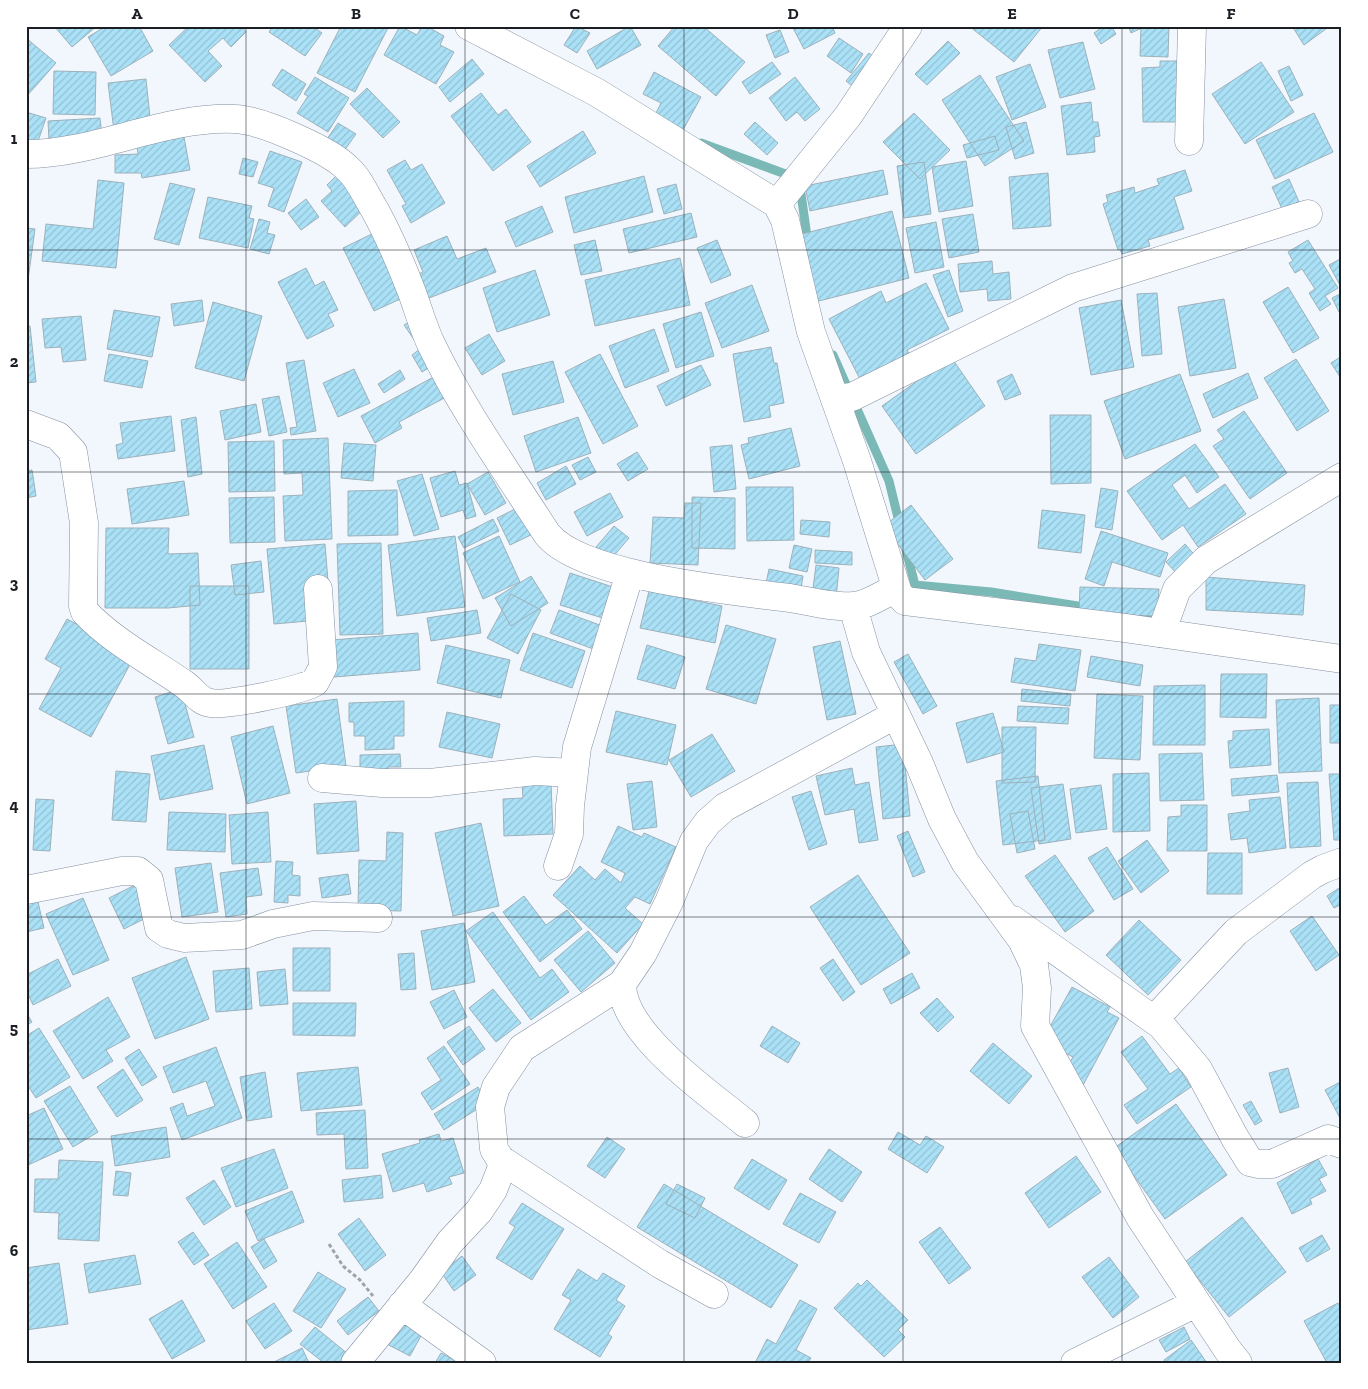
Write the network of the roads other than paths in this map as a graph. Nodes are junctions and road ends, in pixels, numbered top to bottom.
1 (469, 26) edge
2 (908, 26) edge
3 (1192, 26) edge
4 (1190, 141) dead end
5 (26, 154) edge
6 (777, 204) junction
7 (1308, 214) dead end
8 (835, 399) junction
9 (26, 424) edge
10 (1342, 477) edge
11 (630, 573) junction
12 (896, 588) junction
13 (318, 589) dead end
14 (853, 607) junction
15 (1162, 633) junction
16 (1342, 659) edge
17 (894, 715) junction
18 (574, 773) junction
19 (322, 778) dead end
20 (1342, 862) edge
21 (558, 866) dead end
22 (26, 890) edge
23 (1006, 915) junction
24 (378, 918) dead end
25 (622, 984) junction
26 (1161, 1025) junction
27 (745, 1123) dead end
28 (1342, 1144) edge
29 (504, 1162) junction
30 (714, 1294) dead end
31 (1196, 1303) junction
32 (396, 1311) junction
33 (355, 1363) edge
34 (482, 1363) edge
35 (1075, 1363) edge
36 (1238, 1363) edge

1 - 6 street
2 - 6 street
3 - 4 street
5 - 11 street
6 - 8 street
7 - 8 street
8 - 12 street
9 - 13 street
10 - 15 street
11 - 14 street
11 - 18 street
12 - 14 street
12 - 15 street
14 - 17 street
15 - 16 street
17 - 23 street
17 - 25 street
18 - 19 street
18 - 21 street
20 - 26 street
22 - 24 street
23 - 26 street
23 - 31 street
25 - 27 street
25 - 29 street
26 - 28 street
29 - 30 street
29 - 32 street
31 - 35 street
31 - 36 street
32 - 33 street
32 - 34 street

